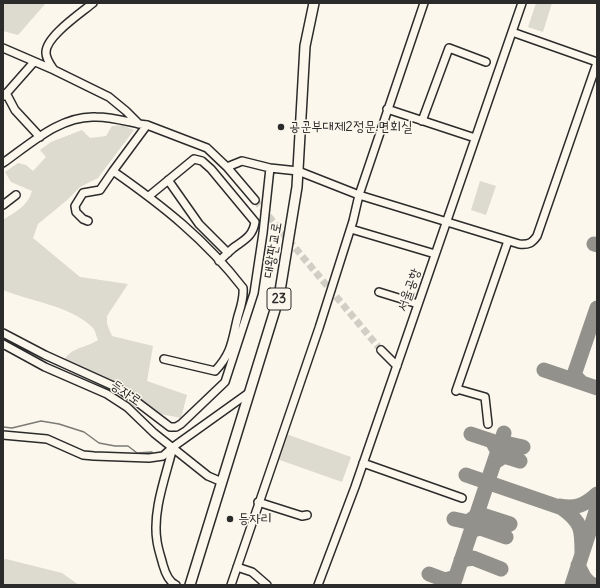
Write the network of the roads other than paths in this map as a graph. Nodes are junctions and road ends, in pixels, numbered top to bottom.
1 (93, 3) edge
2 (314, 3) edge
3 (424, 3) edge
4 (522, 3) edge
5 (512, 32) junction
6 (3, 48) edge
7 (34, 62) junction
8 (486, 62) dead end
9 (597, 62) edge
10 (54, 70) junction
11 (4, 95) edge
12 (387, 109) junction
13 (422, 121) junction
14 (139, 124) junction
15 (147, 126) junction
16 (40, 137) junction
17 (475, 138) junction
18 (3, 163) edge
19 (227, 167) junction
20 (270, 168) junction
21 (113, 171) junction
22 (298, 171) junction
23 (168, 180) junction
24 (16, 195) dead end
25 (359, 195) junction
26 (148, 196) junction
27 (255, 200) tunnel mouth
28 (3, 204) edge
29 (88, 221) dead end
30 (446, 223) junction
31 (351, 229) junction
32 (508, 241) junction
33 (228, 253) junction
34 (435, 254) junction
35 (219, 261) junction
36 (378, 292) dead end
37 (418, 304) junction
38 (3, 332) edge
39 (3, 344) edge
40 (381, 350) tunnel mouth
41 (164, 359) dead end
42 (397, 366) junction
43 (250, 392) junction
44 (488, 424) dead end
45 (3, 435) edge
46 (173, 447) junction
47 (363, 463) junction
48 (222, 482) junction
49 (462, 498) dead end
50 (258, 502) junction
51 (307, 515) dead end
52 (237, 566) junction
53 (176, 585) edge
54 (190, 585) edge
55 (231, 585) edge
56 (267, 585) edge
57 (318, 585) edge

1 - 10 street
2 - 22 main road, 대왕판교로 / 23
3 - 12 street
4 - 5 street, 서울공항
5 - 9 street
5 - 17 street, 서울공항
6 - 7 street
7 - 10 street
7 - 11 street
8 - 13 street
9 - 32 street
10 - 14 street
11 - 16 street
12 - 13 street
12 - 25 street
13 - 17 street
14 - 15 street
14 - 16 street
15 - 19 street
15 - 21 street
16 - 18 street
17 - 30 street, 서울공항
19 - 20 street
19 - 27 street
20 - 22 street
20 - 38 street
21 - 26 street
21 - 29 street
22 - 25 street
22 - 43 main road, 대왕판교로 / 23
23 - 26 street
23 - 33 street
23 - 33 street
24 - 28 street
25 - 30 street
25 - 31 street
26 - 35 street
30 - 32 street
30 - 34 street, 서울공항
31 - 34 street
31 - 50 street
32 - 44 street
33 - 35 street
34 - 37 street, 서울공항
35 - 41 street
36 - 37 street
37 - 42 street, 서울공항
39 - 46 street, 등자로
40 - 42 street
42 - 47 street, 서울공항
43 - 46 street
43 - 48 main road, 대왕판교로 / 23
45 - 46 street
46 - 48 street, 등자로
46 - 53 street
47 - 49 street
47 - 57 street, 서울공항
48 - 54 main road, 대왕판교로 / 23
50 - 51 street
50 - 52 street
52 - 55 street
52 - 56 street

